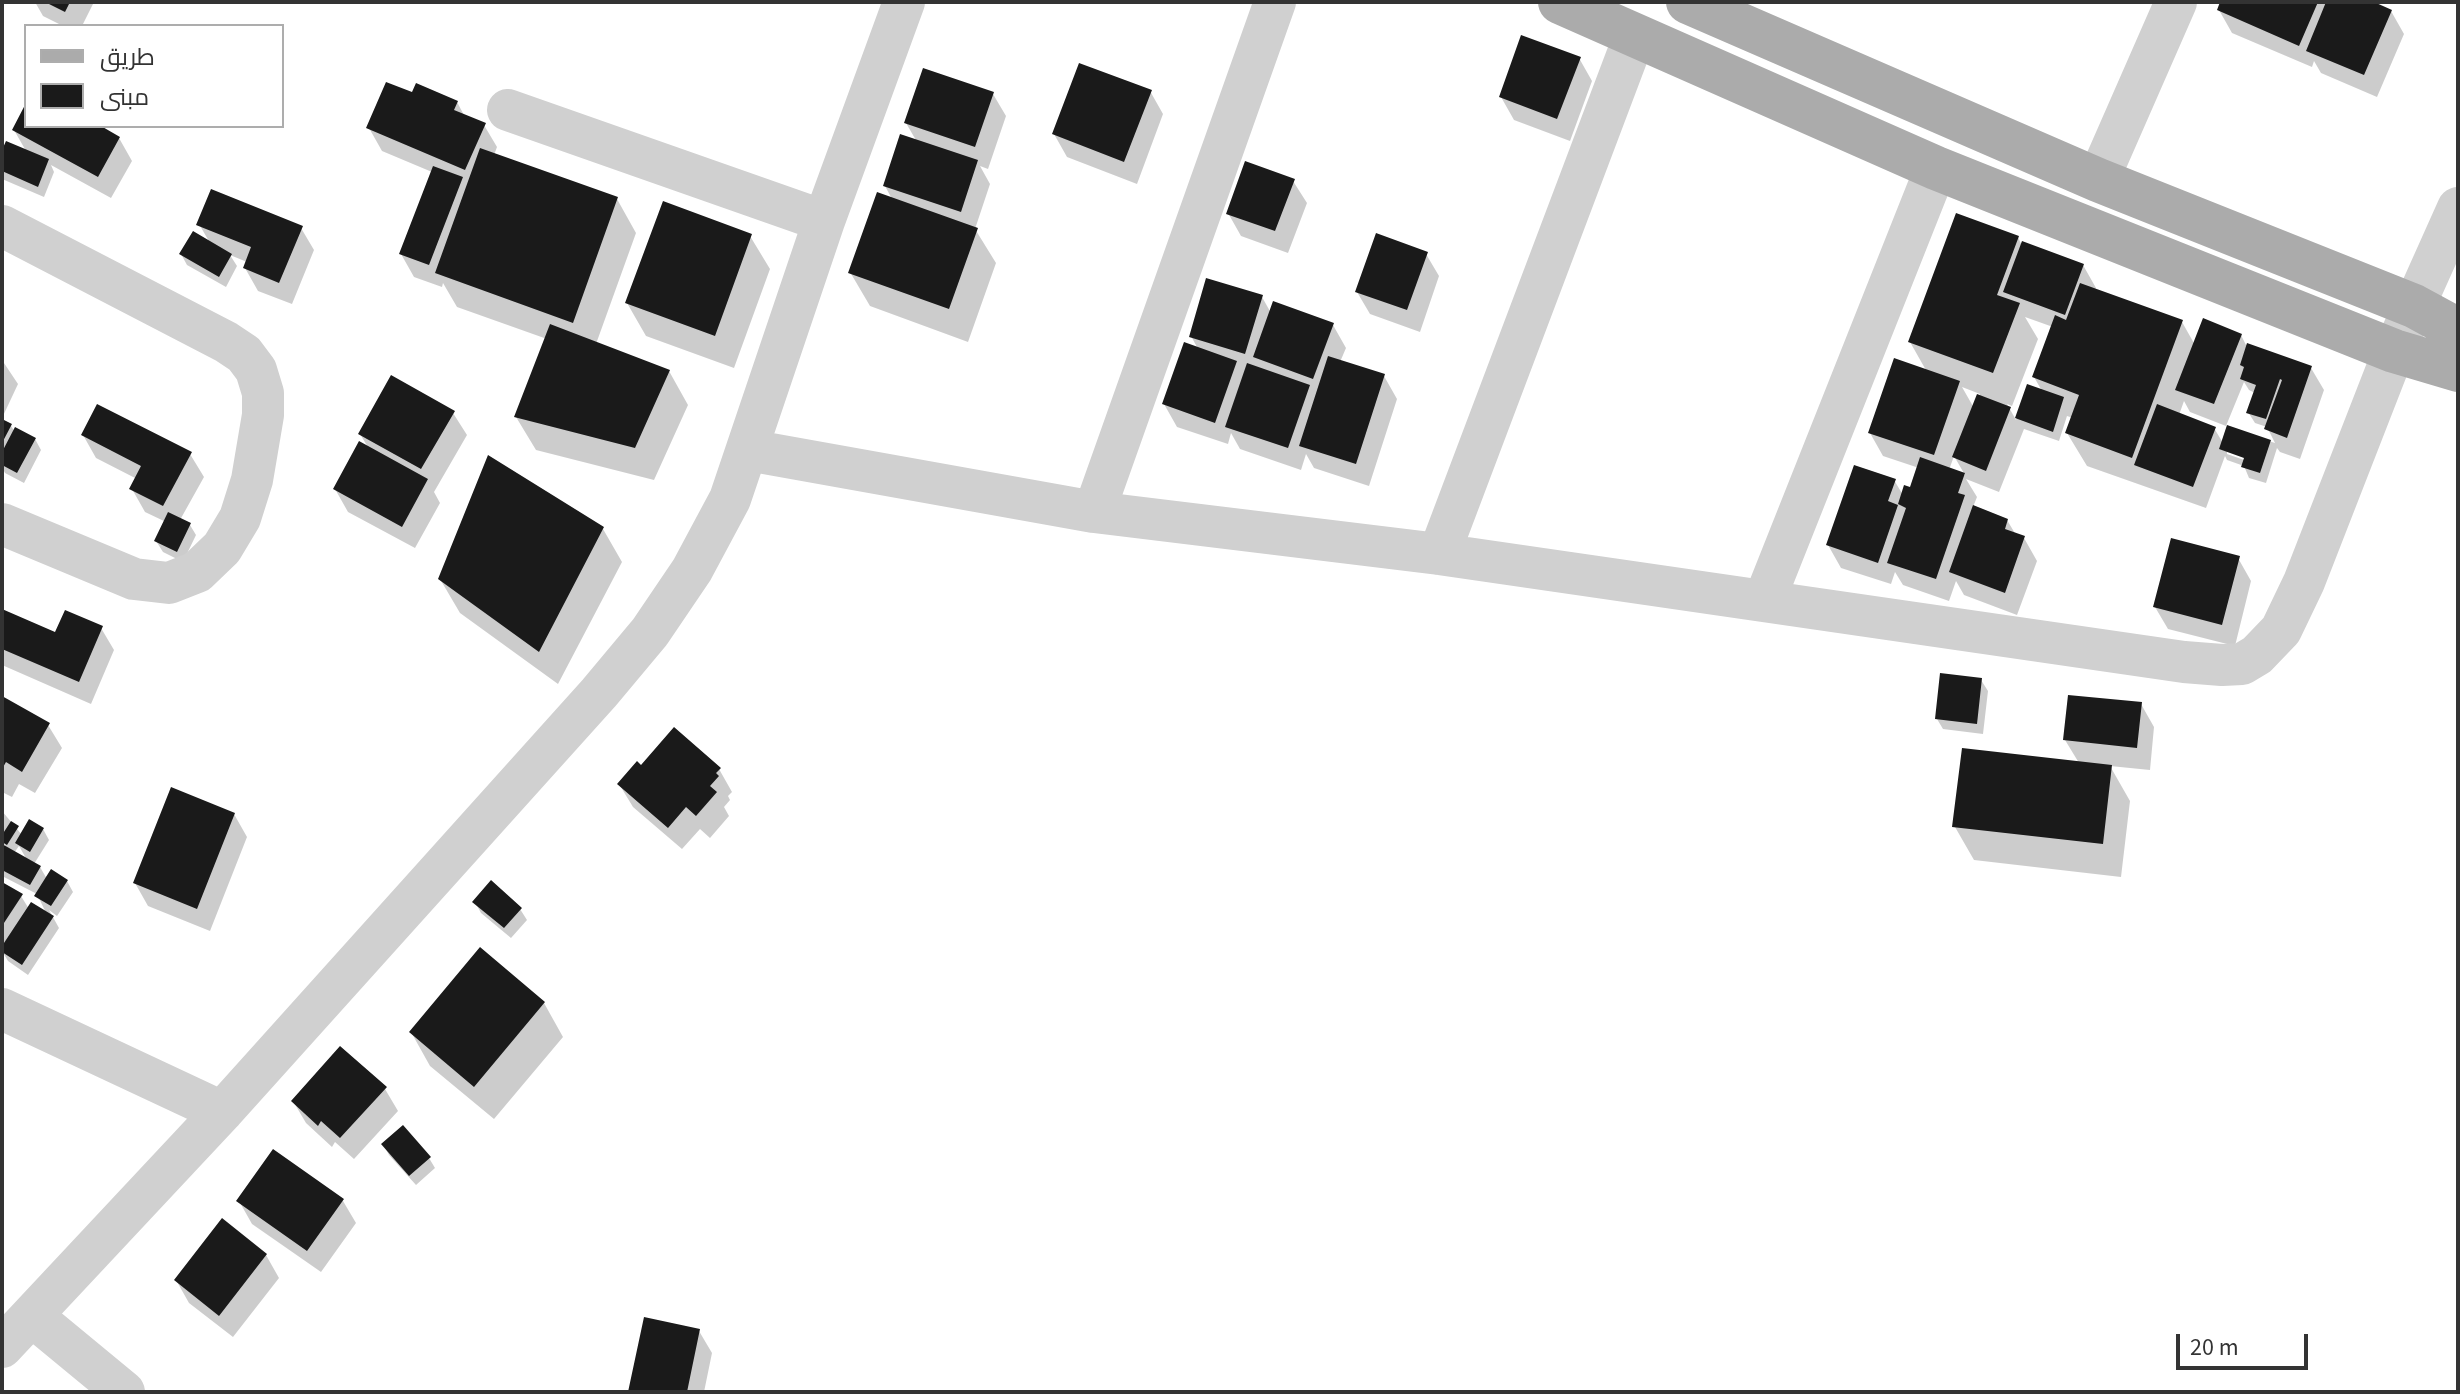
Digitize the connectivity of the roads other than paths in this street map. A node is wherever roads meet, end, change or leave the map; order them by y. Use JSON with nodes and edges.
{"nodes":[{"id":1,"x":904,"y":2,"type":"edge"},
{"id":2,"x":1275,"y":2,"type":"edge"},
{"id":3,"x":1560,"y":2,"type":"edge"},
{"id":4,"x":1688,"y":2,"type":"edge"},
{"id":5,"x":2176,"y":2,"type":"edge"},
{"id":6,"x":1635,"y":35,"type":"junction"},
{"id":7,"x":508,"y":110,"type":"dead end"},
{"id":8,"x":1936,"y":168,"type":"junction"},
{"id":9,"x":2098,"y":180,"type":"junction"},
{"id":10,"x":2458,"y":208,"type":"edge"},
{"id":11,"x":824,"y":221,"type":"junction"},
{"id":12,"x":2,"y":226,"type":"edge"},
{"id":13,"x":2414,"y":306,"type":"junction"},
{"id":14,"x":2458,"y":330,"type":"edge"},
{"id":15,"x":2394,"y":351,"type":"junction"},
{"id":16,"x":2458,"y":370,"type":"edge"},
{"id":17,"x":748,"y":450,"type":"junction"},
{"id":18,"x":1094,"y":512,"type":"junction"},
{"id":19,"x":2,"y":524,"type":"edge"},
{"id":20,"x":1439,"y":554,"type":"junction"},
{"id":21,"x":1764,"y":601,"type":"junction"},
{"id":22,"x":2,"y":1009,"type":"edge"},
{"id":23,"x":222,"y":1112,"type":"junction"},
{"id":24,"x":32,"y":1316,"type":"junction"},
{"id":25,"x":2,"y":1347,"type":"edge"},
{"id":26,"x":124,"y":1392,"type":"edge"}],
"edges":[{"from":1,"to":11,"type":"street"},
{"from":2,"to":18,"type":"street"},
{"from":3,"to":6,"type":"main road"},
{"from":4,"to":9,"type":"main road"},
{"from":5,"to":9,"type":"street"},
{"from":6,"to":8,"type":"main road"},
{"from":6,"to":20,"type":"street"},
{"from":7,"to":11,"type":"street"},
{"from":8,"to":15,"type":"main road"},
{"from":8,"to":21,"type":"street"},
{"from":9,"to":13,"type":"main road"},
{"from":10,"to":13,"type":"street"},
{"from":11,"to":17,"type":"street"},
{"from":12,"to":19,"type":"street"},
{"from":13,"to":14,"type":"main road"},
{"from":13,"to":15,"type":"street"},
{"from":15,"to":16,"type":"main road"},
{"from":15,"to":21,"type":"street"},
{"from":17,"to":18,"type":"street"},
{"from":17,"to":23,"type":"street"},
{"from":18,"to":20,"type":"street"},
{"from":20,"to":21,"type":"street"},
{"from":22,"to":23,"type":"street"},
{"from":23,"to":24,"type":"street"},
{"from":24,"to":25,"type":"street"},
{"from":24,"to":26,"type":"street"}]}
